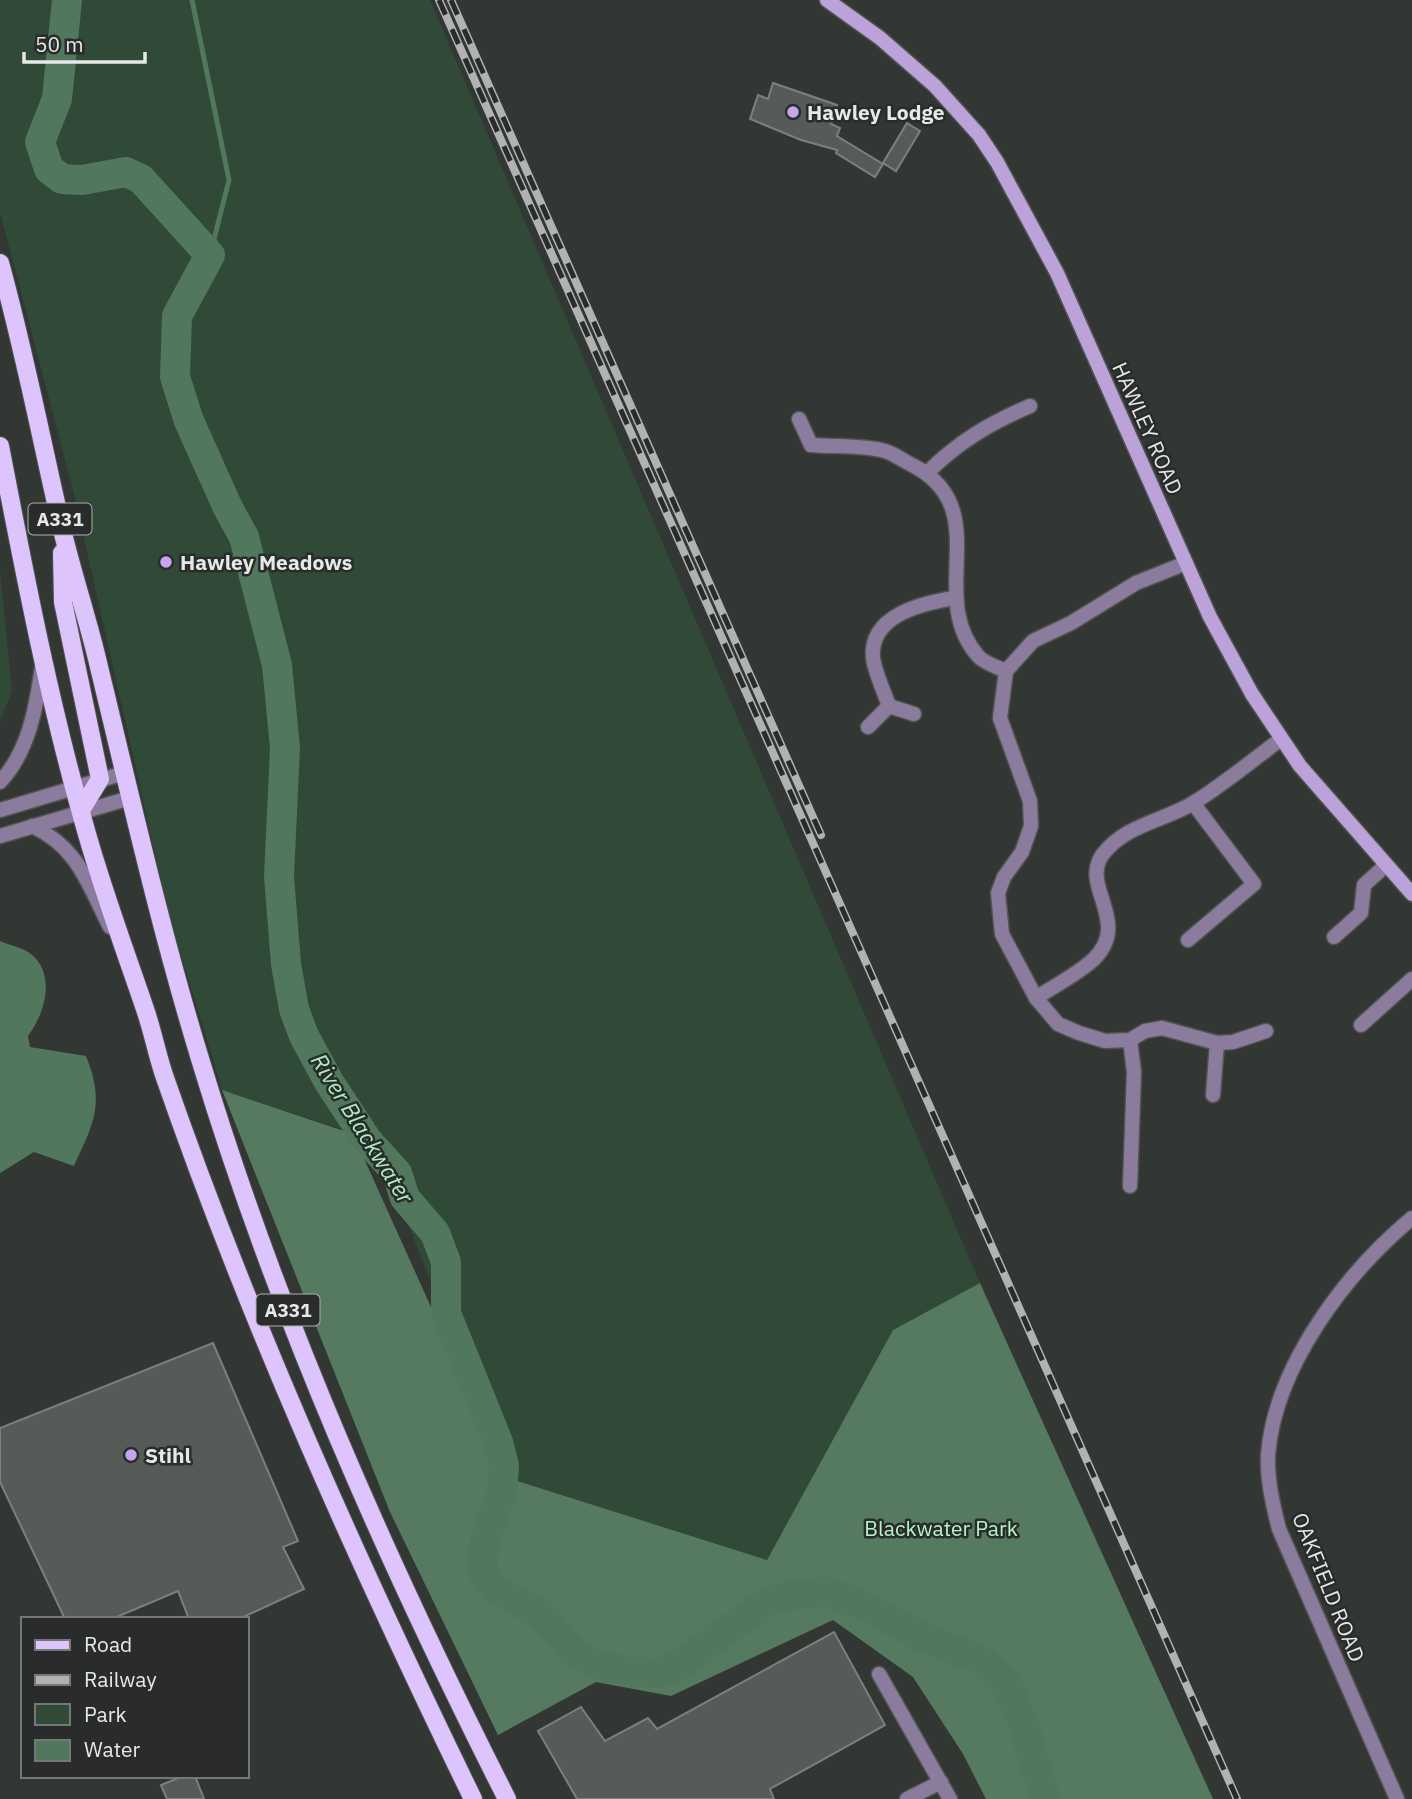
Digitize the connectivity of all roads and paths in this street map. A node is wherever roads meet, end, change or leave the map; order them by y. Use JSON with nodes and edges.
{"nodes":[{"id":1,"x":827,"y":0,"type":"edge"},
{"id":2,"x":0,"y":263,"type":"edge"},
{"id":3,"x":1030,"y":406,"type":"dead end"},
{"id":4,"x":799,"y":419,"type":"dead end"},
{"id":5,"x":0,"y":446,"type":"edge"},
{"id":6,"x":927,"y":473,"type":"junction"},
{"id":7,"x":61,"y":526,"type":"junction"},
{"id":8,"x":1185,"y":562,"type":"junction"},
{"id":9,"x":954,"y":598,"type":"junction"},
{"id":10,"x":43,"y":663,"type":"junction"},
{"id":11,"x":1006,"y":671,"type":"junction"},
{"id":12,"x":889,"y":706,"type":"junction"},
{"id":13,"x":914,"y":714,"type":"dead end"},
{"id":14,"x":868,"y":727,"type":"dead end"},
{"id":15,"x":1281,"y":739,"type":"junction"},
{"id":16,"x":124,"y":773,"type":"junction"},
{"id":17,"x":100,"y":779,"type":"junction"},
{"id":18,"x":0,"y":782,"type":"edge"},
{"id":19,"x":75,"y":786,"type":"junction"},
{"id":20,"x":130,"y":798,"type":"junction"},
{"id":21,"x":1193,"y":803,"type":"junction"},
{"id":22,"x":0,"y":810,"type":"edge"},
{"id":23,"x":80,"y":810,"type":"junction"},
{"id":24,"x":32,"y":826,"type":"junction"},
{"id":25,"x":0,"y":836,"type":"edge"},
{"id":26,"x":1386,"y":865,"type":"junction"},
{"id":27,"x":1412,"y":894,"type":"edge"},
{"id":28,"x":1334,"y":937,"type":"dead end"},
{"id":29,"x":1188,"y":940,"type":"dead end"},
{"id":30,"x":124,"y":957,"type":"junction"},
{"id":31,"x":1412,"y":979,"type":"edge"},
{"id":32,"x":1036,"y":998,"type":"junction"},
{"id":33,"x":1360,"y":1025,"type":"dead end"},
{"id":34,"x":1266,"y":1031,"type":"dead end"},
{"id":35,"x":1130,"y":1040,"type":"junction"},
{"id":36,"x":1217,"y":1043,"type":"junction"},
{"id":37,"x":1213,"y":1095,"type":"dead end"},
{"id":38,"x":1130,"y":1186,"type":"dead end"},
{"id":39,"x":1412,"y":1217,"type":"edge"},
{"id":40,"x":879,"y":1674,"type":"dead end"},
{"id":41,"x":941,"y":1782,"type":"junction"},
{"id":42,"x":473,"y":1799,"type":"edge"},
{"id":43,"x":507,"y":1799,"type":"edge"},
{"id":44,"x":907,"y":1799,"type":"edge"},
{"id":45,"x":950,"y":1799,"type":"edge"},
{"id":46,"x":1397,"y":1799,"type":"edge"}],
"edges":[{"from":1,"to":8,"type":"main road","name":"HAWLEY ROAD"},
{"from":2,"to":7,"type":"main road","number":"A331"},
{"from":3,"to":6,"type":"street"},
{"from":4,"to":6,"type":"street"},
{"from":5,"to":10,"type":"main road","number":"A331"},
{"from":6,"to":9,"type":"street"},
{"from":7,"to":16,"type":"main road","number":"A331"},
{"from":7,"to":17,"type":"main road","number":"A331"},
{"from":8,"to":11,"type":"street"},
{"from":8,"to":15,"type":"main road","name":"HAWLEY ROAD"},
{"from":9,"to":11,"type":"street"},
{"from":9,"to":12,"type":"street"},
{"from":10,"to":18,"type":"street"},
{"from":10,"to":19,"type":"main road","number":"A331"},
{"from":11,"to":32,"type":"street"},
{"from":12,"to":13,"type":"street"},
{"from":12,"to":14,"type":"street"},
{"from":15,"to":21,"type":"street"},
{"from":15,"to":26,"type":"main road","name":"HAWLEY ROAD"},
{"from":16,"to":17,"type":"street"},
{"from":16,"to":20,"type":"main road","number":"A331"},
{"from":17,"to":19,"type":"street"},
{"from":17,"to":23,"type":"main road"},
{"from":19,"to":22,"type":"street"},
{"from":19,"to":23,"type":"main road","number":"A331"},
{"from":20,"to":23,"type":"street"},
{"from":20,"to":43,"type":"main road","number":"A331"},
{"from":21,"to":29,"type":"street"},
{"from":21,"to":32,"type":"street"},
{"from":23,"to":24,"type":"street"},
{"from":23,"to":30,"type":"main road","number":"A331"},
{"from":24,"to":25,"type":"street"},
{"from":24,"to":30,"type":"street"},
{"from":26,"to":27,"type":"main road","name":"HAWLEY ROAD"},
{"from":26,"to":28,"type":"street"},
{"from":30,"to":42,"type":"main road","number":"A331"},
{"from":31,"to":33,"type":"street"},
{"from":32,"to":35,"type":"street"},
{"from":34,"to":36,"type":"street"},
{"from":35,"to":36,"type":"street"},
{"from":35,"to":38,"type":"street"},
{"from":36,"to":37,"type":"street"},
{"from":39,"to":46,"type":"street","name":"OAKFIELD ROAD"},
{"from":40,"to":41,"type":"street"},
{"from":41,"to":44,"type":"street"},
{"from":41,"to":45,"type":"street"}]}
